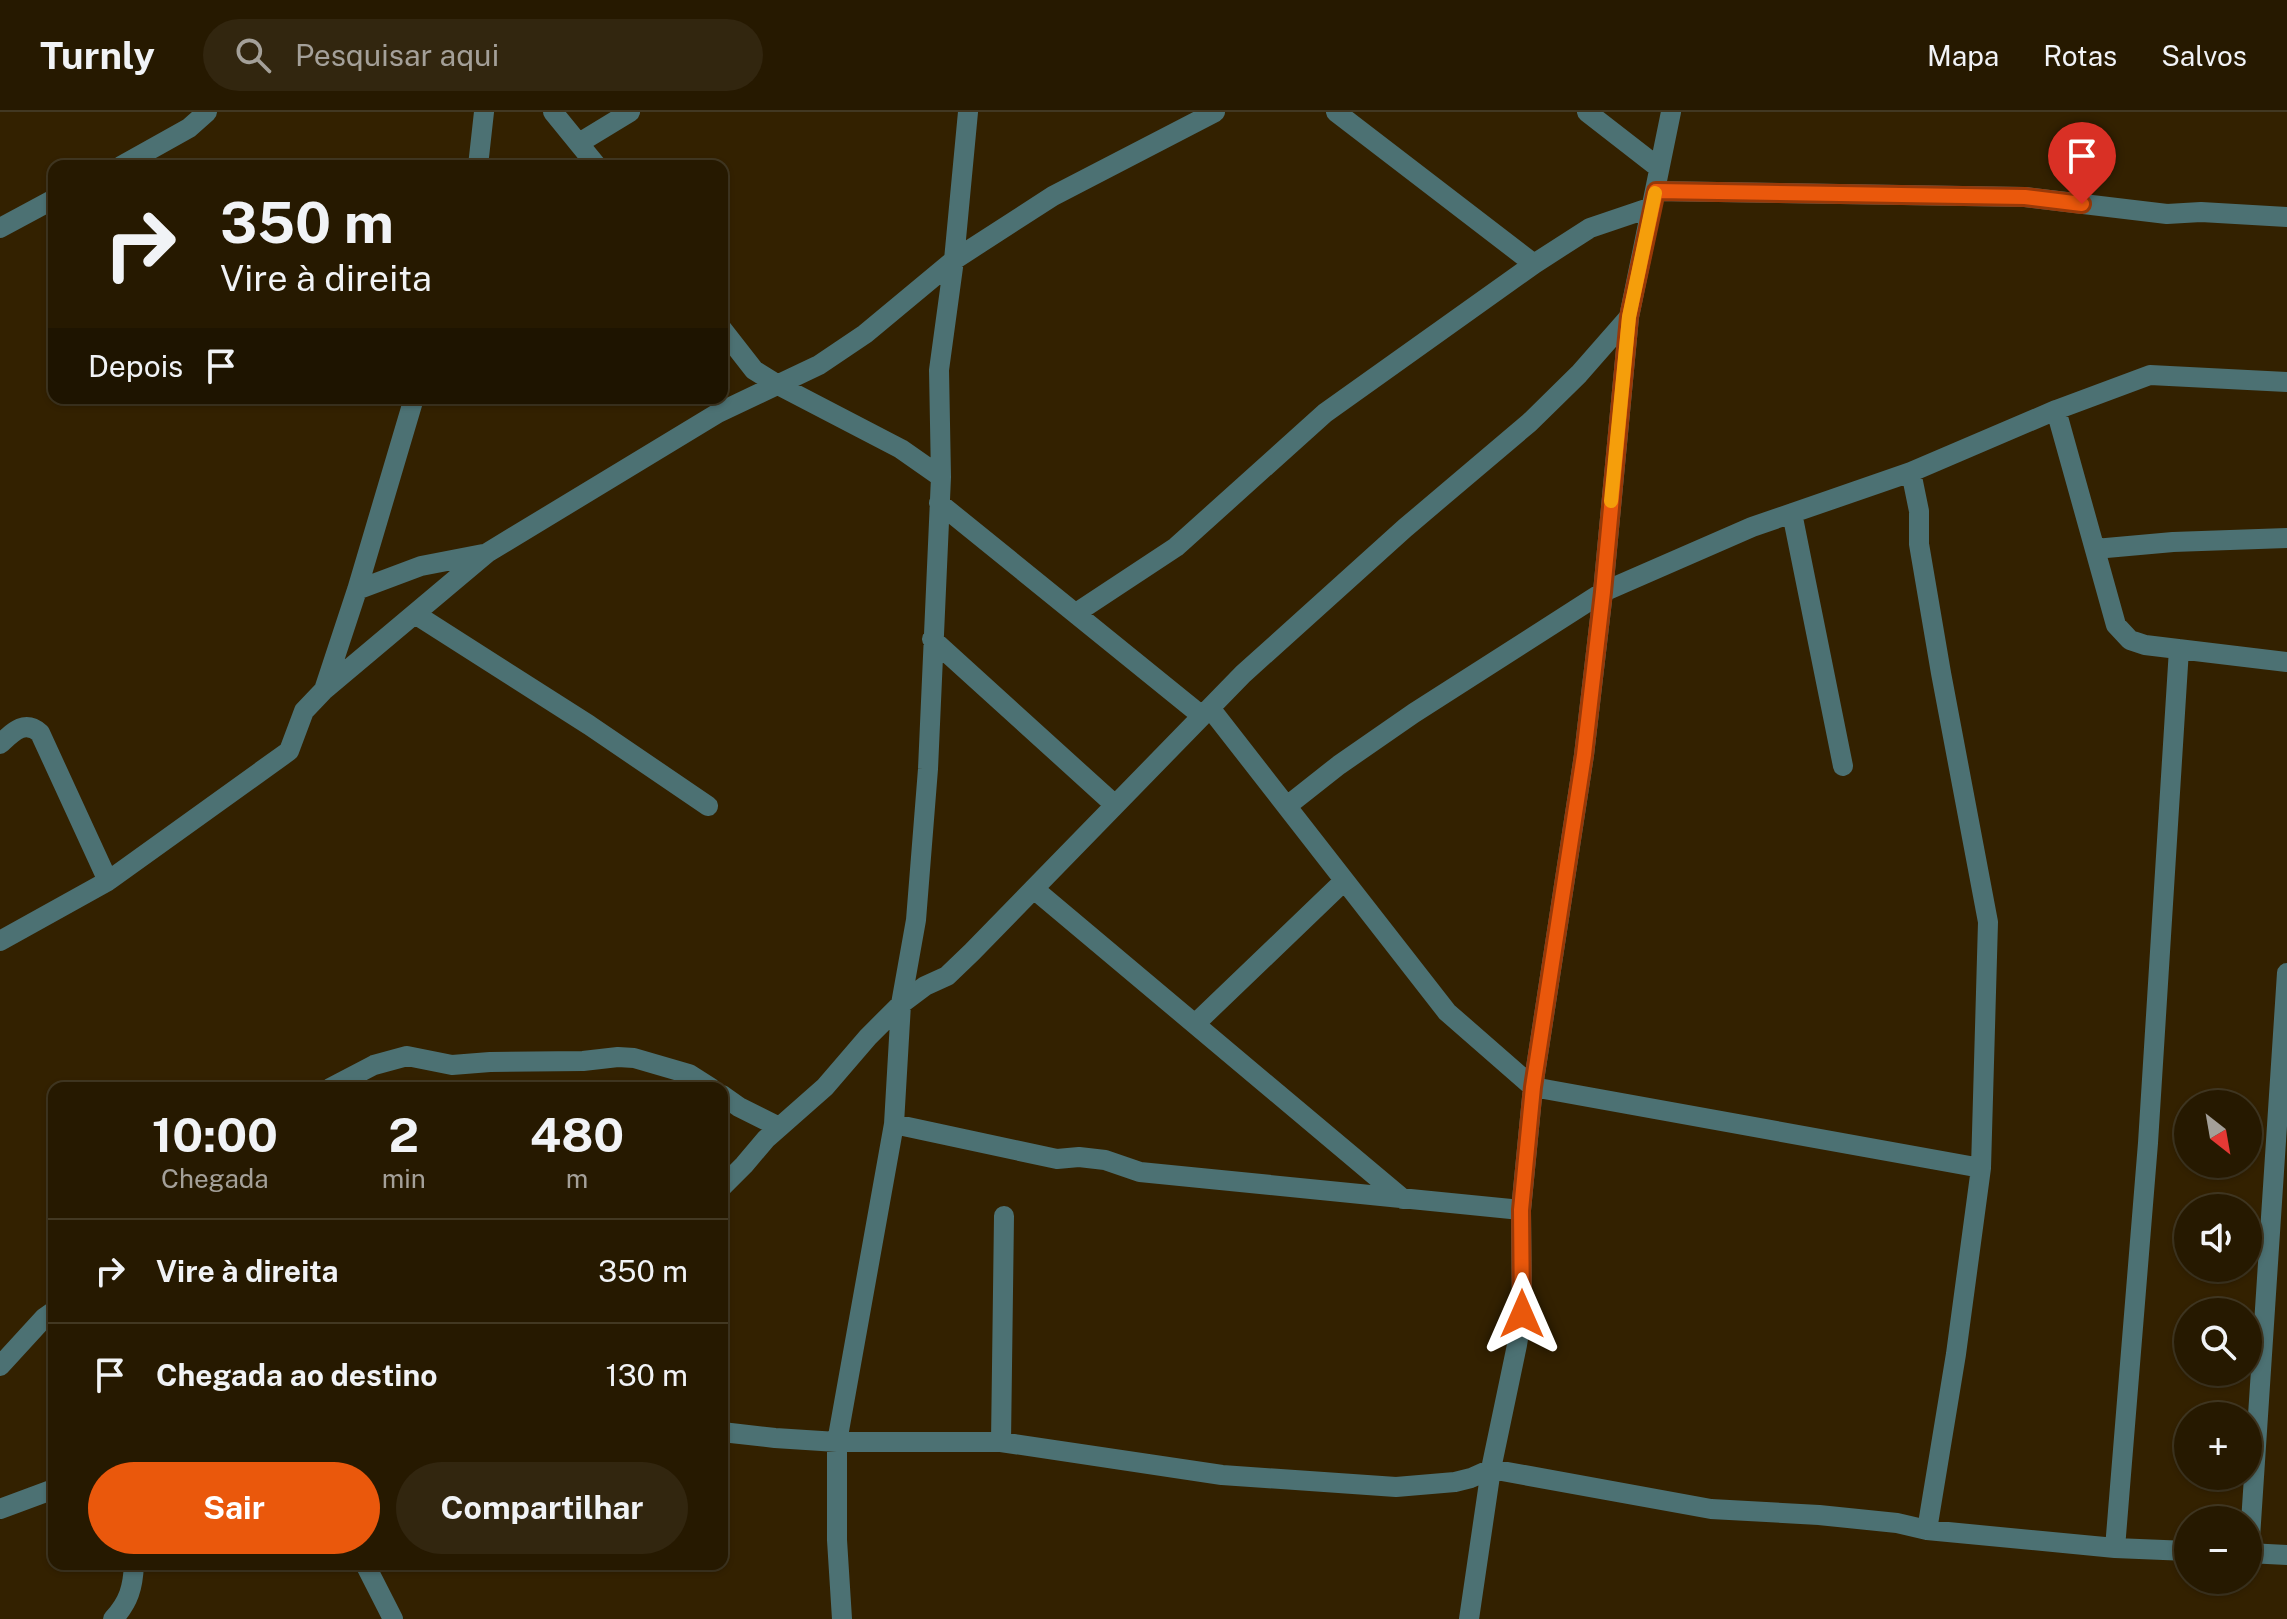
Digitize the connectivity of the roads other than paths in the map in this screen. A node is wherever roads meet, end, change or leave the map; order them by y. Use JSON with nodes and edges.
{"nodes":[{"id":1,"x":207,"y":112,"type":"edge"},
{"id":2,"x":484,"y":112,"type":"edge"},
{"id":3,"x":553,"y":112,"type":"edge"},
{"id":4,"x":630,"y":112,"type":"edge"},
{"id":5,"x":968,"y":112,"type":"edge"},
{"id":6,"x":1336,"y":112,"type":"edge"},
{"id":7,"x":1587,"y":112,"type":"edge"},
{"id":8,"x":1671,"y":112,"type":"edge"},
{"id":9,"x":1212,"y":113,"type":"edge"},
{"id":10,"x":579,"y":143,"type":"junction"},
{"id":11,"x":132,"y":160,"type":"edge"},
{"id":12,"x":479,"y":160,"type":"edge"},
{"id":13,"x":592,"y":160,"type":"edge"},
{"id":14,"x":1659,"y":168,"type":"junction"},
{"id":15,"x":1654,"y":199,"type":"junction"},
{"id":16,"x":48,"y":202,"type":"edge"},
{"id":17,"x":2287,"y":217,"type":"edge"},
{"id":18,"x":0,"y":228,"type":"edge"},
{"id":19,"x":954,"y":260,"type":"junction"},
{"id":20,"x":1534,"y":264,"type":"junction"},
{"id":21,"x":1629,"y":317,"type":"junction"},
{"id":22,"x":728,"y":337,"type":"edge"},
{"id":23,"x":2287,"y":382,"type":"edge"},
{"id":24,"x":778,"y":385,"type":"junction"},
{"id":25,"x":412,"y":404,"type":"edge"},
{"id":26,"x":2056,"y":410,"type":"junction"},
{"id":27,"x":1911,"y":472,"type":"junction"},
{"id":28,"x":941,"y":477,"type":"junction"},
{"id":29,"x":939,"y":503,"type":"junction"},
{"id":30,"x":1792,"y":513,"type":"junction"},
{"id":31,"x":2287,"y":538,"type":"edge"},
{"id":32,"x":2095,"y":549,"type":"junction"},
{"id":33,"x":487,"y":553,"type":"junction"},
{"id":34,"x":357,"y":590,"type":"junction"},
{"id":35,"x":1603,"y":592,"type":"junction"},
{"id":36,"x":1076,"y":613,"type":"junction"},
{"id":37,"x":415,"y":614,"type":"junction"},
{"id":38,"x":932,"y":639,"type":"junction"},
{"id":39,"x":2179,"y":649,"type":"junction"},
{"id":40,"x":2287,"y":662,"type":"edge"},
{"id":41,"x":324,"y":690,"type":"junction"},
{"id":42,"x":1206,"y":712,"type":"junction"},
{"id":43,"x":0,"y":744,"type":"edge"},
{"id":44,"x":1843,"y":766,"type":"dead end"},
{"id":45,"x":1115,"y":805,"type":"junction"},
{"id":46,"x":708,"y":806,"type":"dead end"},
{"id":47,"x":1287,"y":806,"type":"junction"},
{"id":48,"x":108,"y":881,"type":"junction"},
{"id":49,"x":1344,"y":881,"type":"junction"},
{"id":50,"x":1034,"y":889,"type":"junction"},
{"id":51,"x":0,"y":941,"type":"edge"},
{"id":52,"x":2287,"y":973,"type":"edge"},
{"id":53,"x":901,"y":1004,"type":"junction"},
{"id":54,"x":1195,"y":1024,"type":"junction"},
{"id":55,"x":341,"y":1082,"type":"edge"},
{"id":56,"x":702,"y":1082,"type":"edge"},
{"id":57,"x":1533,"y":1087,"type":"junction"},
{"id":58,"x":728,"y":1099,"type":"edge"},
{"id":59,"x":894,"y":1124,"type":"junction"},
{"id":60,"x":779,"y":1127,"type":"junction"},
{"id":61,"x":1981,"y":1168,"type":"junction"},
{"id":62,"x":728,"y":1181,"type":"edge"},
{"id":63,"x":1403,"y":1199,"type":"junction"},
{"id":64,"x":1521,"y":1210,"type":"junction"},
{"id":65,"x":1004,"y":1216,"type":"dead end"},
{"id":66,"x":48,"y":1315,"type":"edge"},
{"id":67,"x":0,"y":1366,"type":"edge"},
{"id":68,"x":728,"y":1433,"type":"edge"},
{"id":69,"x":837,"y":1442,"type":"junction"},
{"id":70,"x":1001,"y":1442,"type":"junction"},
{"id":71,"x":1491,"y":1469,"type":"junction"},
{"id":72,"x":48,"y":1491,"type":"edge"},
{"id":73,"x":2251,"y":1506,"type":"edge"},
{"id":74,"x":0,"y":1509,"type":"edge"},
{"id":75,"x":1927,"y":1530,"type":"junction"},
{"id":76,"x":2115,"y":1548,"type":"junction"},
{"id":77,"x":2174,"y":1550,"type":"edge"},
{"id":78,"x":2262,"y":1554,"type":"edge"},
{"id":79,"x":2287,"y":1555,"type":"edge"},
{"id":80,"x":134,"y":1570,"type":"edge"},
{"id":81,"x":368,"y":1570,"type":"edge"},
{"id":82,"x":113,"y":1619,"type":"edge"},
{"id":83,"x":393,"y":1619,"type":"edge"},
{"id":84,"x":842,"y":1619,"type":"edge"},
{"id":85,"x":1469,"y":1619,"type":"edge"}],
"edges":[{"from":1,"to":11,"type":"street"},
{"from":2,"to":12,"type":"street"},
{"from":3,"to":10,"type":"street"},
{"from":4,"to":10,"type":"street"},
{"from":5,"to":19,"type":"street"},
{"from":6,"to":20,"type":"street"},
{"from":7,"to":14,"type":"street"},
{"from":8,"to":14,"type":"street"},
{"from":9,"to":19,"type":"street"},
{"from":10,"to":13,"type":"street"},
{"from":14,"to":15,"type":"street"},
{"from":15,"to":17,"type":"street"},
{"from":15,"to":20,"type":"street"},
{"from":15,"to":21,"type":"street"},
{"from":16,"to":18,"type":"street"},
{"from":19,"to":24,"type":"street"},
{"from":19,"to":28,"type":"street"},
{"from":20,"to":36,"type":"street"},
{"from":21,"to":35,"type":"street"},
{"from":21,"to":42,"type":"street"},
{"from":22,"to":24,"type":"street"},
{"from":23,"to":26,"type":"street"},
{"from":24,"to":28,"type":"street"},
{"from":24,"to":33,"type":"street"},
{"from":25,"to":34,"type":"street"},
{"from":26,"to":27,"type":"street"},
{"from":26,"to":32,"type":"street"},
{"from":27,"to":30,"type":"street"},
{"from":27,"to":61,"type":"street"},
{"from":28,"to":29,"type":"street"},
{"from":29,"to":36,"type":"street"},
{"from":29,"to":38,"type":"street"},
{"from":30,"to":35,"type":"street"},
{"from":30,"to":44,"type":"street"},
{"from":31,"to":32,"type":"street"},
{"from":32,"to":39,"type":"street"},
{"from":33,"to":34,"type":"street"},
{"from":33,"to":37,"type":"street"},
{"from":34,"to":41,"type":"street"},
{"from":35,"to":47,"type":"street"},
{"from":35,"to":57,"type":"street"},
{"from":36,"to":42,"type":"street"},
{"from":37,"to":41,"type":"street"},
{"from":37,"to":46,"type":"street"},
{"from":38,"to":45,"type":"street"},
{"from":38,"to":53,"type":"street"},
{"from":39,"to":40,"type":"street"},
{"from":39,"to":76,"type":"street"},
{"from":41,"to":48,"type":"street"},
{"from":42,"to":45,"type":"street"},
{"from":42,"to":47,"type":"street"},
{"from":43,"to":48,"type":"street"},
{"from":45,"to":50,"type":"street"},
{"from":47,"to":49,"type":"street"},
{"from":48,"to":51,"type":"street"},
{"from":49,"to":54,"type":"street"},
{"from":49,"to":57,"type":"street"},
{"from":50,"to":53,"type":"street"},
{"from":50,"to":54,"type":"street"},
{"from":52,"to":73,"type":"street"},
{"from":53,"to":59,"type":"street"},
{"from":53,"to":60,"type":"street"},
{"from":54,"to":63,"type":"street"},
{"from":55,"to":56,"type":"street"},
{"from":57,"to":61,"type":"street"},
{"from":57,"to":64,"type":"street"},
{"from":58,"to":60,"type":"street"},
{"from":59,"to":63,"type":"street"},
{"from":59,"to":69,"type":"street"},
{"from":60,"to":62,"type":"street"},
{"from":61,"to":75,"type":"street"},
{"from":63,"to":64,"type":"street"},
{"from":64,"to":71,"type":"street"},
{"from":65,"to":70,"type":"street"},
{"from":66,"to":67,"type":"street"},
{"from":68,"to":69,"type":"street"},
{"from":69,"to":70,"type":"street"},
{"from":69,"to":84,"type":"street"},
{"from":70,"to":71,"type":"street"},
{"from":71,"to":75,"type":"street"},
{"from":71,"to":85,"type":"street"},
{"from":72,"to":74,"type":"street"},
{"from":75,"to":76,"type":"street"},
{"from":76,"to":77,"type":"street"},
{"from":78,"to":79,"type":"street"},
{"from":80,"to":82,"type":"street"},
{"from":81,"to":83,"type":"street"}]}
